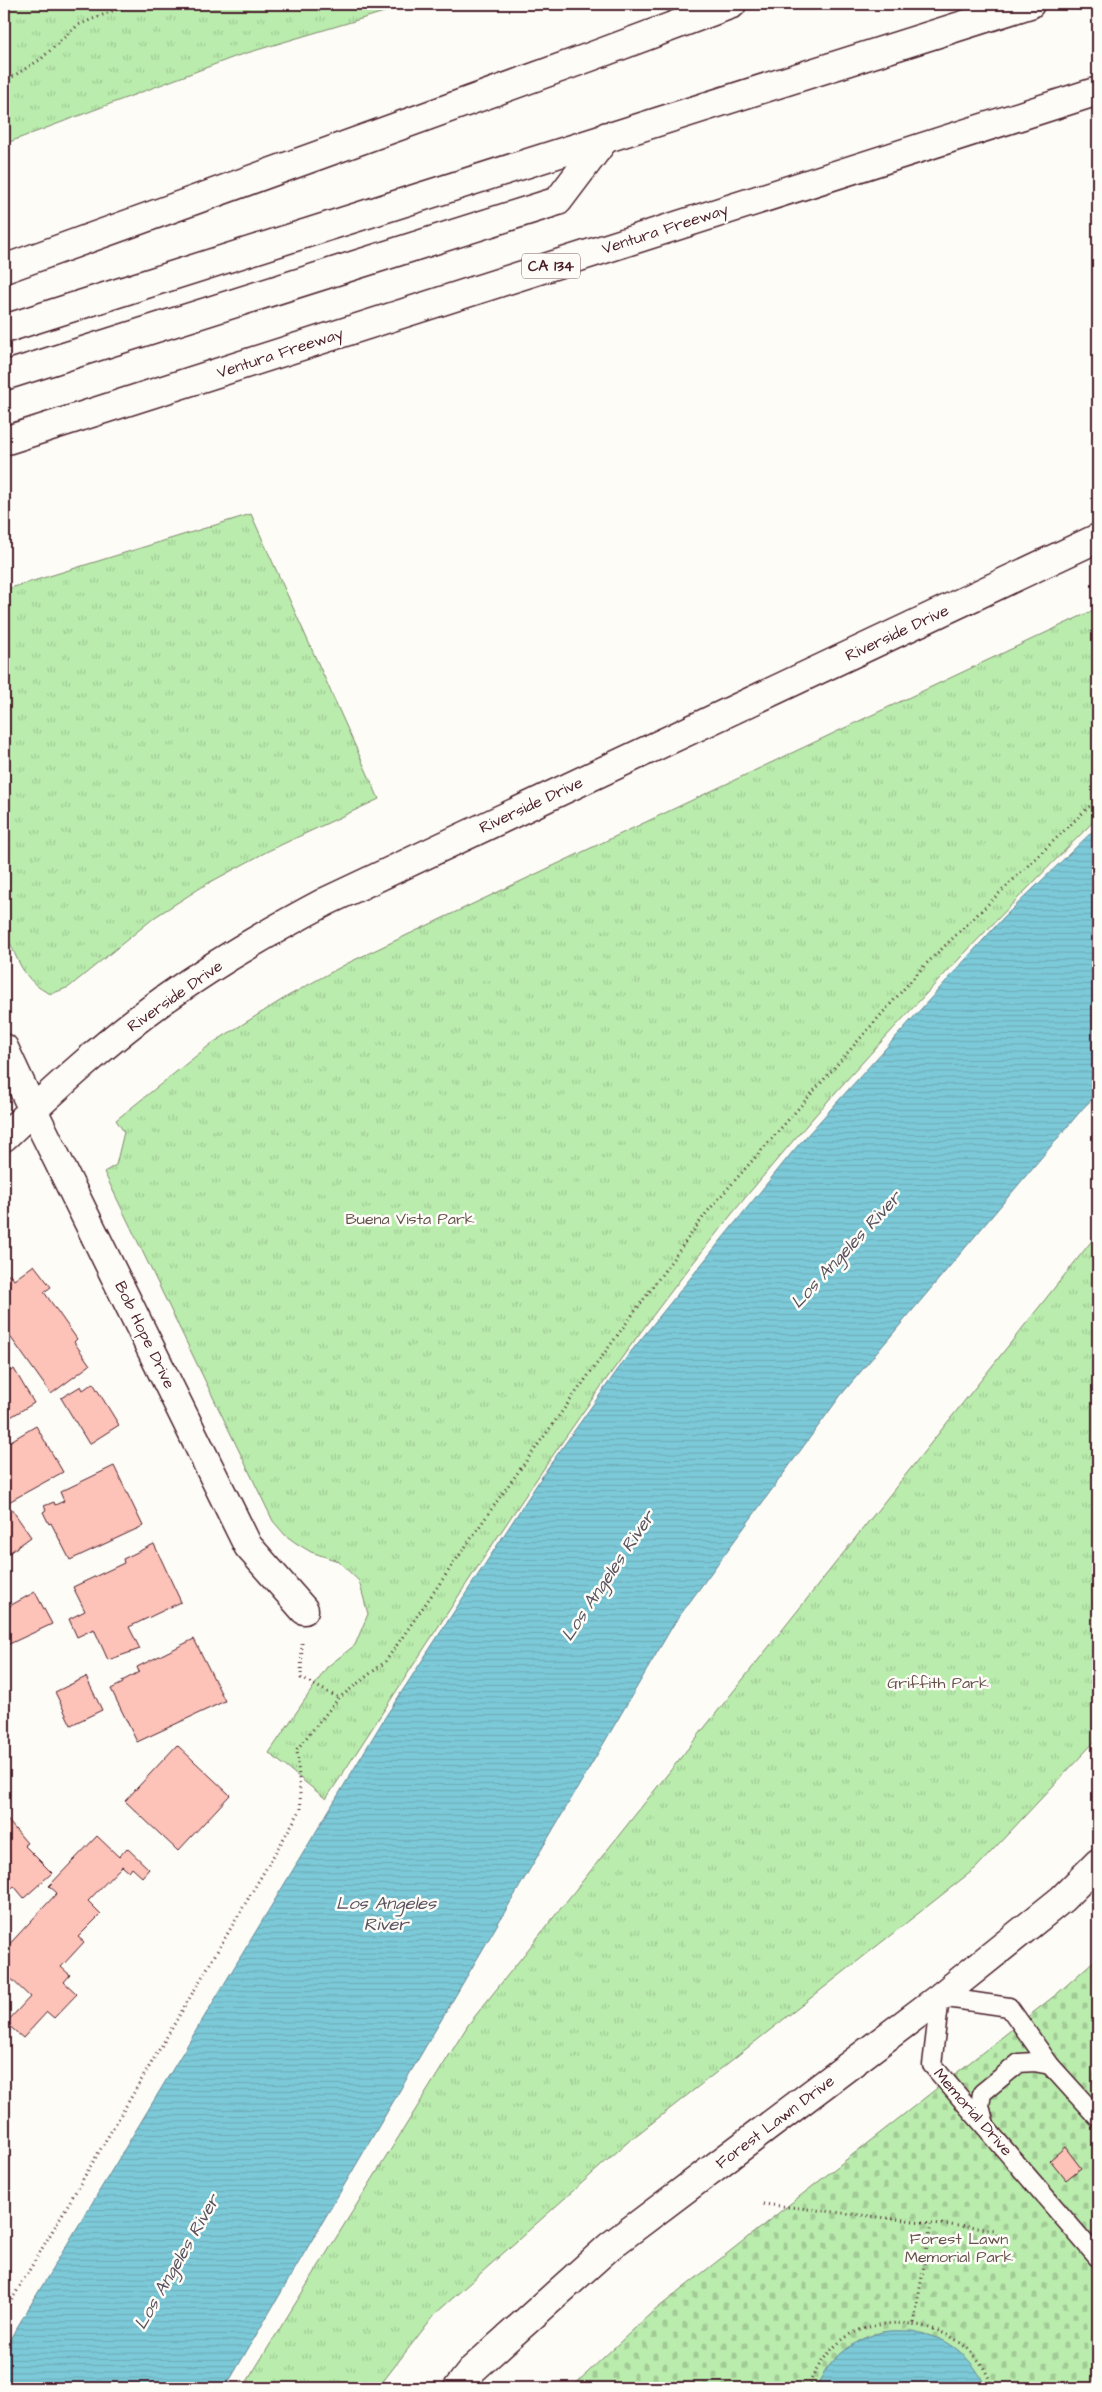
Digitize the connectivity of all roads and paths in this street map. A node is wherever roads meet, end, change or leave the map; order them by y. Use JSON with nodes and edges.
{"nodes":[{"id":1,"x":149,"y":4,"type":"edge"},
{"id":2,"x":732,"y":4,"type":"edge"},
{"id":3,"x":1030,"y":4,"type":"edge"},
{"id":4,"x":4,"y":82,"type":"edge"},
{"id":5,"x":1098,"y":91,"type":"edge"},
{"id":6,"x":607,"y":136,"type":"junction"},
{"id":7,"x":4,"y":269,"type":"edge"},
{"id":8,"x":4,"y":328,"type":"edge"},
{"id":9,"x":4,"y":376,"type":"edge"},
{"id":10,"x":4,"y":441,"type":"edge"},
{"id":11,"x":1098,"y":538,"type":"edge"},
{"id":12,"x":1098,"y":798,"type":"edge"},
{"id":13,"x":4,"y":1048,"type":"edge"},
{"id":14,"x":33,"y":1110,"type":"junction"},
{"id":15,"x":4,"y":1137,"type":"edge"},
{"id":16,"x":304,"y":1610,"type":"joint"},
{"id":17,"x":339,"y":1698,"type":"junction"},
{"id":18,"x":1098,"y":1863,"type":"edge"},
{"id":19,"x":940,"y":1997,"type":"junction"},
{"id":20,"x":1050,"y":2065,"type":"junction"},
{"id":21,"x":1098,"y":2118,"type":"edge"},
{"id":22,"x":986,"y":2128,"type":"junction"},
{"id":23,"x":764,"y":2204,"type":"dead end"},
{"id":24,"x":931,"y":2224,"type":"junction"},
{"id":25,"x":994,"y":2230,"type":"dead end"},
{"id":26,"x":1098,"y":2258,"type":"edge"},
{"id":27,"x":4,"y":2313,"type":"edge"},
{"id":28,"x":914,"y":2323,"type":"junction"},
{"id":29,"x":458,"y":2388,"type":"edge"},
{"id":30,"x":807,"y":2388,"type":"edge"},
{"id":31,"x":992,"y":2388,"type":"edge"}],
"edges":[{"from":1,"to":4,"type":"path"},
{"from":2,"to":7,"type":"main road"},
{"from":3,"to":6,"type":"main road"},
{"from":5,"to":10,"type":"main road","name":"Ventura Freeway","number":"CA 134"},
{"from":6,"to":8,"type":"main road"},
{"from":6,"to":9,"type":"main road"},
{"from":11,"to":14,"type":"main road","name":"Riverside Drive"},
{"from":12,"to":17,"type":"path"},
{"from":13,"to":14,"type":"main road","name":"Bob Hope Drive"},
{"from":14,"to":15,"type":"main road","name":"Riverside Drive"},
{"from":14,"to":16,"type":"main road","name":"Bob Hope Drive"},
{"from":16,"to":17,"type":"path"},
{"from":17,"to":27,"type":"path"},
{"from":18,"to":19,"type":"main road","name":"Forest Lawn Drive"},
{"from":19,"to":20,"type":"lane"},
{"from":19,"to":22,"type":"lane","name":"Memorial Drive"},
{"from":19,"to":29,"type":"main road","name":"Forest Lawn Drive"},
{"from":20,"to":21,"type":"lane"},
{"from":20,"to":22,"type":"lane"},
{"from":22,"to":26,"type":"lane","name":"Memorial Drive"},
{"from":23,"to":24,"type":"path"},
{"from":24,"to":25,"type":"path"},
{"from":24,"to":28,"type":"path"},
{"from":28,"to":30,"type":"path"},
{"from":28,"to":31,"type":"path"}]}
